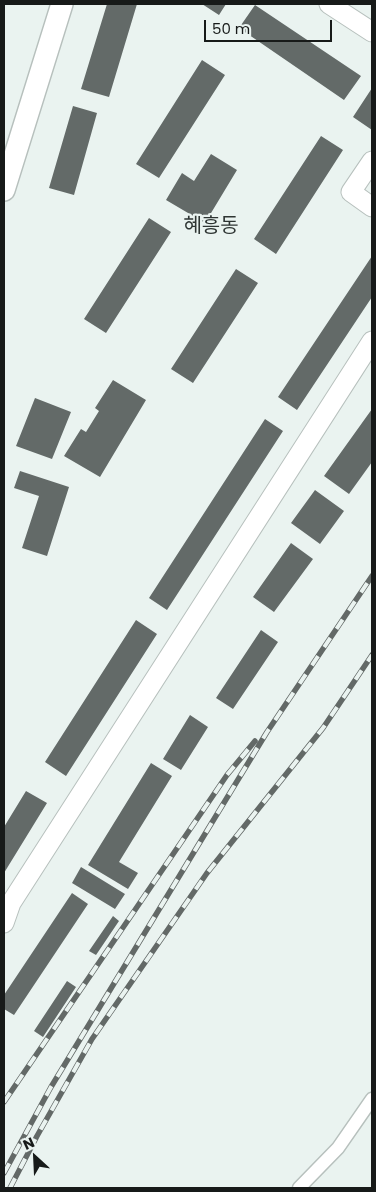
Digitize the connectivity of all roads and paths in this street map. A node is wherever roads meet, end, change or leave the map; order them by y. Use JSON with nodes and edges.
{"nodes":[{"id":1,"x":62,"y":4,"type":"edge"},
{"id":2,"x":329,"y":4,"type":"edge"},
{"id":3,"x":372,"y":32,"type":"edge"},
{"id":4,"x":372,"y":161,"type":"edge"},
{"id":5,"x":4,"y":190,"type":"edge"},
{"id":6,"x":372,"y":207,"type":"edge"},
{"id":7,"x":372,"y":341,"type":"edge"},
{"id":8,"x":4,"y":923,"type":"edge"},
{"id":9,"x":372,"y":1099,"type":"edge"},
{"id":10,"x":299,"y":1188,"type":"edge"}],
"edges":[{"from":1,"to":5,"type":"main road"},
{"from":2,"to":3,"type":"main road"},
{"from":4,"to":6,"type":"main road"},
{"from":7,"to":8,"type":"main road"},
{"from":9,"to":10,"type":"street"}]}
